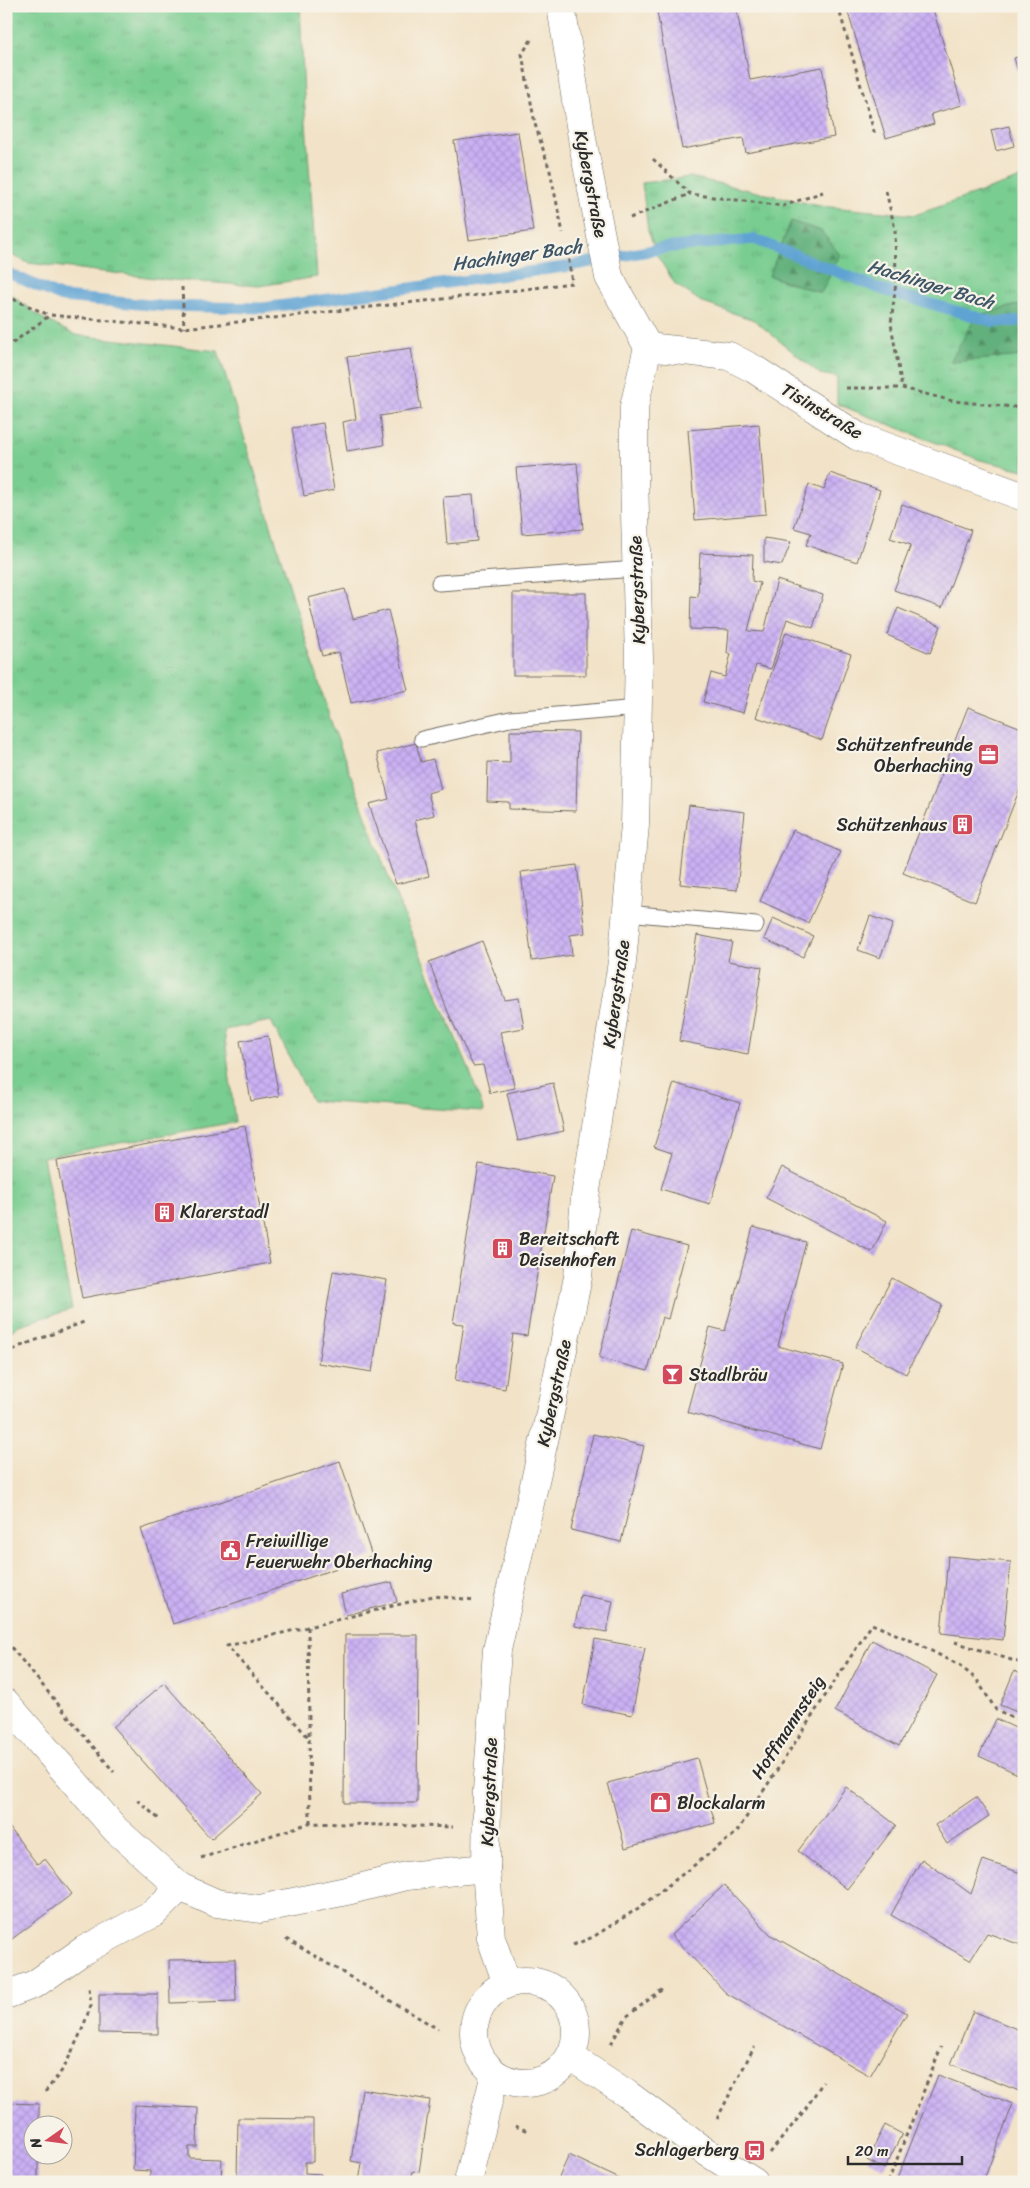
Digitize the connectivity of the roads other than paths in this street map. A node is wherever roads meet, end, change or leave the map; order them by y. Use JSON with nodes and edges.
{"nodes":[{"id":1,"x":561,"y":6,"type":"edge"},
{"id":2,"x":648,"y":347,"type":"junction"},
{"id":3,"x":1024,"y":497,"type":"edge"},
{"id":4,"x":637,"y":569,"type":"junction"},
{"id":5,"x":439,"y":583,"type":"dead end"},
{"id":6,"x":638,"y":708,"type":"junction"},
{"id":7,"x":422,"y":739,"type":"dead end"},
{"id":8,"x":627,"y":913,"type":"junction"},
{"id":9,"x":756,"y":925,"type":"dead end"},
{"id":10,"x":6,"y":1702,"type":"edge"},
{"id":11,"x":486,"y":1868,"type":"junction"},
{"id":12,"x":180,"y":1887,"type":"junction"},
{"id":13,"x":508,"y":1984,"type":"junction"},
{"id":14,"x":6,"y":1995,"type":"edge"},
{"id":15,"x":571,"y":2057,"type":"junction"},
{"id":16,"x":495,"y":2074,"type":"junction"},
{"id":17,"x":753,"y":2181,"type":"edge"},
{"id":18,"x":468,"y":2182,"type":"edge"}],
"edges":[{"from":1,"to":2,"type":"street","name":"Kybergstraße"},
{"from":2,"to":3,"type":"street","name":"Tisinstraße"},
{"from":2,"to":4,"type":"street","name":"Kybergstraße"},
{"from":4,"to":5,"type":"lane"},
{"from":4,"to":6,"type":"street","name":"Kybergstraße"},
{"from":6,"to":7,"type":"lane"},
{"from":6,"to":8,"type":"street","name":"Kybergstraße"},
{"from":8,"to":9,"type":"lane"},
{"from":8,"to":11,"type":"street","name":"Kybergstraße"},
{"from":10,"to":12,"type":"street"},
{"from":11,"to":12,"type":"street"},
{"from":11,"to":13,"type":"street","name":"Kybergstraße"},
{"from":12,"to":14,"type":"street"},
{"from":13,"to":15,"type":"street"},
{"from":13,"to":16,"type":"street"},
{"from":15,"to":16,"type":"street"},
{"from":15,"to":17,"type":"street"},
{"from":16,"to":18,"type":"street"}]}
